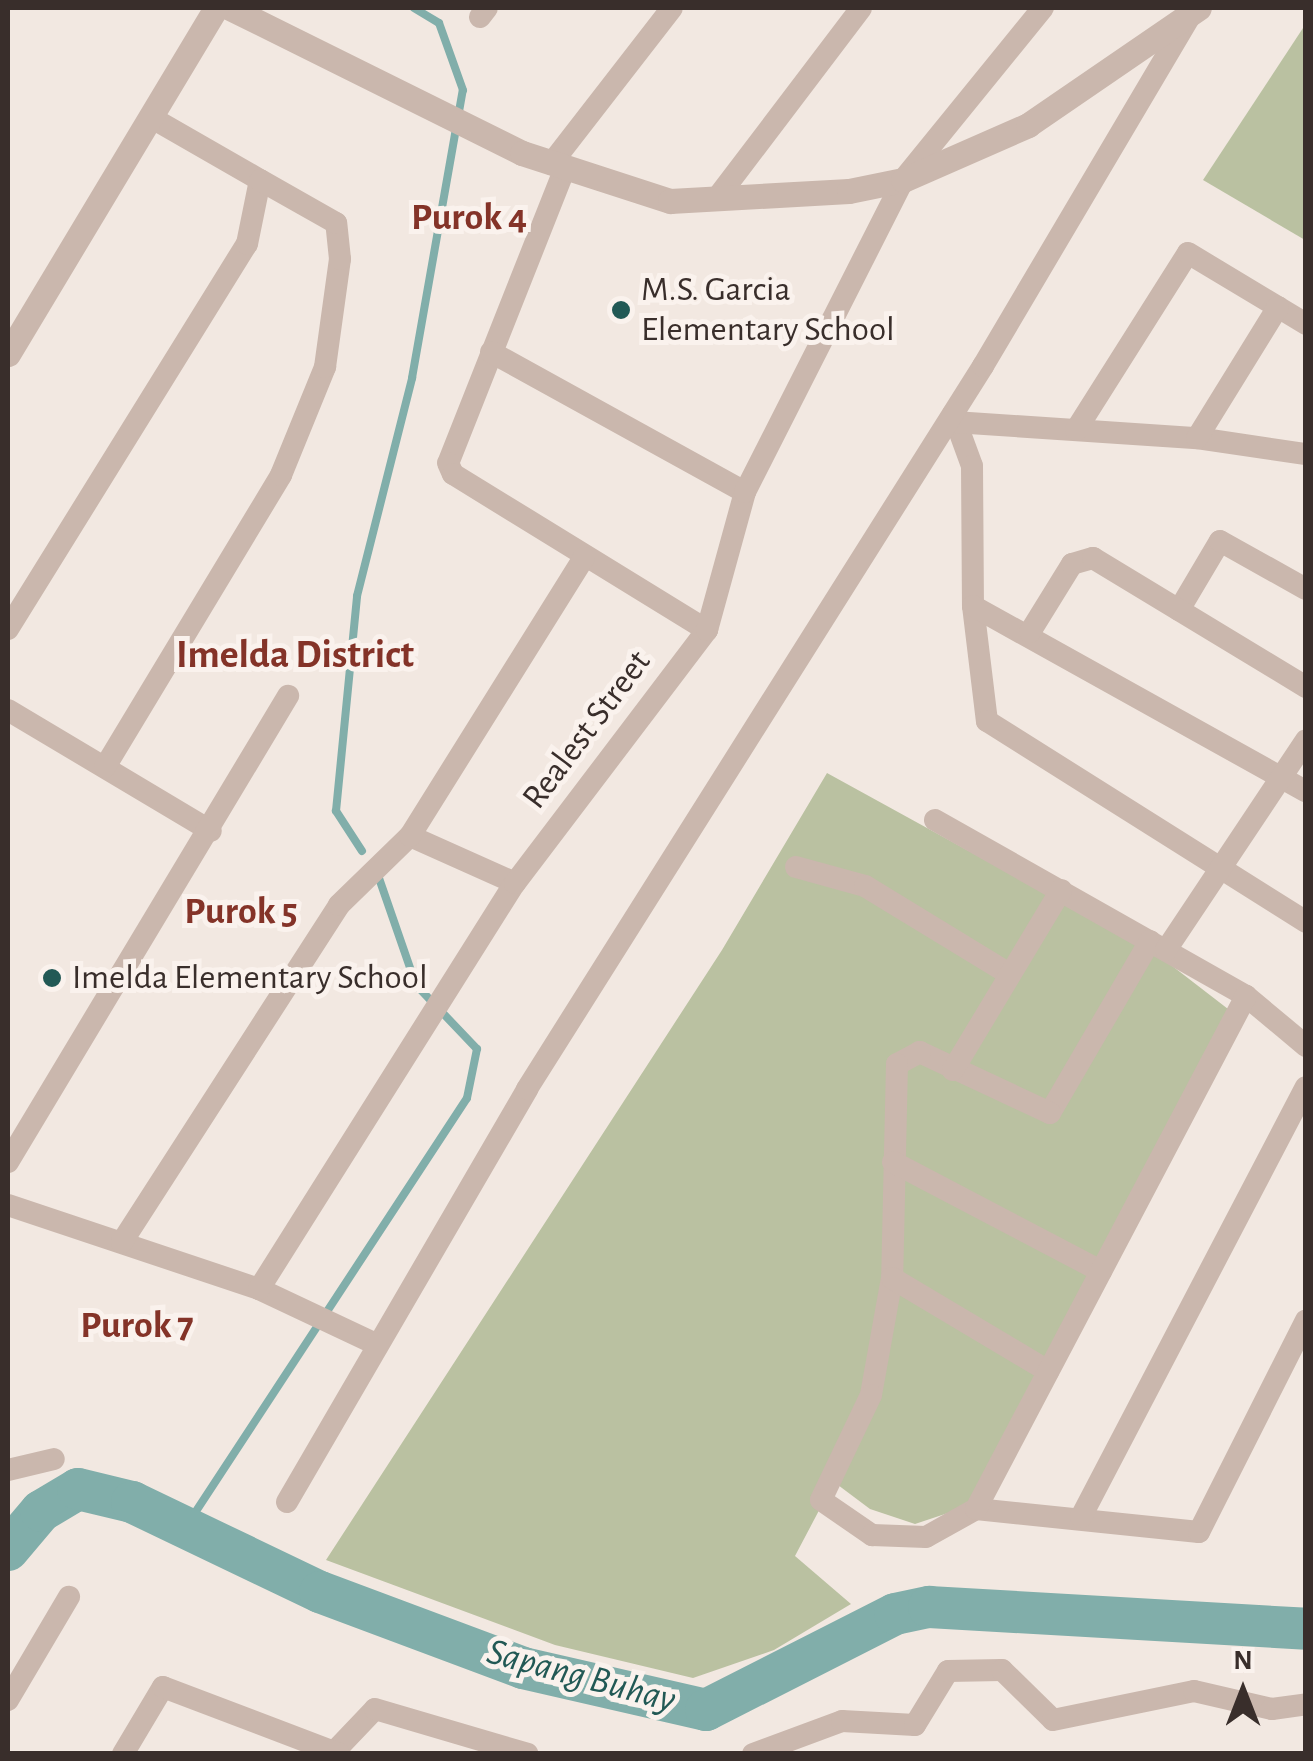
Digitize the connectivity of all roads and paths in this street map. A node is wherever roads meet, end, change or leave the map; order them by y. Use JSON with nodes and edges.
{"nodes":[{"id":1,"x":216,"y":8,"type":"edge"},
{"id":2,"x":230,"y":8,"type":"edge"},
{"id":3,"x":672,"y":8,"type":"edge"},
{"id":4,"x":861,"y":8,"type":"edge"},
{"id":5,"x":1043,"y":8,"type":"edge"},
{"id":6,"x":1196,"y":9,"type":"edge"},
{"id":7,"x":154,"y":119,"type":"junction"},
{"id":8,"x":558,"y":166,"type":"junction"},
{"id":9,"x":260,"y":180,"type":"junction"},
{"id":10,"x":903,"y":180,"type":"junction"},
{"id":11,"x":716,"y":198,"type":"junction"},
{"id":12,"x":1278,"y":307,"type":"junction"},
{"id":13,"x":1306,"y":324,"type":"edge"},
{"id":14,"x":491,"y":352,"type":"junction"},
{"id":15,"x":8,"y":354,"type":"edge"},
{"id":16,"x":953,"y":418,"type":"junction"},
{"id":17,"x":1076,"y":430,"type":"junction"},
{"id":18,"x":1197,"y":438,"type":"junction"},
{"id":19,"x":1304,"y":450,"type":"edge"},
{"id":20,"x":745,"y":492,"type":"junction"},
{"id":21,"x":584,"y":558,"type":"junction"},
{"id":22,"x":1306,"y":590,"type":"edge"},
{"id":23,"x":973,"y":606,"type":"junction"},
{"id":24,"x":1179,"y":610,"type":"junction"},
{"id":25,"x":8,"y":629,"type":"edge"},
{"id":26,"x":707,"y":630,"type":"junction"},
{"id":27,"x":1030,"y":632,"type":"junction"},
{"id":28,"x":1306,"y":687,"type":"edge"},
{"id":29,"x":288,"y":696,"type":"dead end"},
{"id":30,"x":8,"y":710,"type":"edge"},
{"id":31,"x":1306,"y":740,"type":"edge"},
{"id":32,"x":105,"y":767,"type":"junction"},
{"id":33,"x":1282,"y":774,"type":"junction"},
{"id":34,"x":1306,"y":791,"type":"edge"},
{"id":35,"x":936,"y":820,"type":"dead end"},
{"id":36,"x":211,"y":832,"type":"junction"},
{"id":37,"x":410,"y":836,"type":"junction"},
{"id":38,"x":1218,"y":865,"type":"junction"},
{"id":39,"x":796,"y":866,"type":"dead end"},
{"id":40,"x":515,"y":883,"type":"junction"},
{"id":41,"x":1060,"y":890,"type":"junction"},
{"id":42,"x":1306,"y":922,"type":"edge"},
{"id":43,"x":1158,"y":945,"type":"junction"},
{"id":44,"x":1006,"y":972,"type":"junction"},
{"id":45,"x":1246,"y":996,"type":"junction"},
{"id":46,"x":1306,"y":1046,"type":"edge"},
{"id":47,"x":953,"y":1070,"type":"junction"},
{"id":48,"x":1306,"y":1087,"type":"edge"},
{"id":49,"x":8,"y":1162,"type":"edge"},
{"id":50,"x":893,"y":1162,"type":"junction"},
{"id":51,"x":8,"y":1205,"type":"edge"},
{"id":52,"x":122,"y":1242,"type":"junction"},
{"id":53,"x":1101,"y":1271,"type":"junction"},
{"id":54,"x":892,"y":1278,"type":"junction"},
{"id":55,"x":259,"y":1290,"type":"junction"},
{"id":56,"x":1306,"y":1320,"type":"edge"},
{"id":57,"x":376,"y":1344,"type":"junction"},
{"id":58,"x":1048,"y":1371,"type":"junction"},
{"id":59,"x":54,"y":1459,"type":"dead end"},
{"id":60,"x":8,"y":1470,"type":"edge"},
{"id":61,"x":288,"y":1502,"type":"dead end"},
{"id":62,"x":976,"y":1508,"type":"junction"},
{"id":63,"x":1081,"y":1517,"type":"junction"},
{"id":64,"x":69,"y":1597,"type":"dead end"},
{"id":65,"x":8,"y":1700,"type":"edge"},
{"id":66,"x":1306,"y":1704,"type":"edge"},
{"id":67,"x":337,"y":1753,"type":"edge"},
{"id":68,"x":123,"y":1754,"type":"edge"},
{"id":69,"x":528,"y":1754,"type":"edge"},
{"id":70,"x":754,"y":1754,"type":"edge"}],
"edges":[{"from":1,"to":7,"type":"street"},
{"from":2,"to":8,"type":"street"},
{"from":3,"to":8,"type":"street"},
{"from":4,"to":11,"type":"street"},
{"from":5,"to":10,"type":"street","name":"Realest Street"},
{"from":6,"to":10,"type":"street"},
{"from":6,"to":16,"type":"street"},
{"from":7,"to":9,"type":"street"},
{"from":7,"to":15,"type":"street"},
{"from":8,"to":11,"type":"street"},
{"from":8,"to":14,"type":"street"},
{"from":9,"to":25,"type":"street"},
{"from":9,"to":32,"type":"street"},
{"from":10,"to":11,"type":"street"},
{"from":10,"to":20,"type":"street","name":"Realest Street"},
{"from":12,"to":13,"type":"street"},
{"from":12,"to":17,"type":"street"},
{"from":12,"to":18,"type":"street"},
{"from":14,"to":20,"type":"street"},
{"from":14,"to":21,"type":"street"},
{"from":16,"to":17,"type":"street"},
{"from":16,"to":23,"type":"street"},
{"from":16,"to":57,"type":"street"},
{"from":17,"to":18,"type":"street"},
{"from":18,"to":19,"type":"street"},
{"from":20,"to":26,"type":"street","name":"Realest Street"},
{"from":21,"to":26,"type":"street"},
{"from":21,"to":37,"type":"street"},
{"from":22,"to":24,"type":"street"},
{"from":23,"to":27,"type":"street"},
{"from":23,"to":38,"type":"street"},
{"from":24,"to":27,"type":"street"},
{"from":24,"to":28,"type":"street"},
{"from":26,"to":40,"type":"street","name":"Realest Street"},
{"from":27,"to":33,"type":"street"},
{"from":29,"to":36,"type":"street"},
{"from":30,"to":32,"type":"street"},
{"from":31,"to":33,"type":"street"},
{"from":32,"to":36,"type":"street"},
{"from":33,"to":34,"type":"street"},
{"from":33,"to":38,"type":"street"},
{"from":35,"to":41,"type":"street"},
{"from":36,"to":49,"type":"street"},
{"from":37,"to":40,"type":"street"},
{"from":37,"to":52,"type":"street"},
{"from":38,"to":42,"type":"street"},
{"from":38,"to":43,"type":"street"},
{"from":39,"to":44,"type":"street"},
{"from":40,"to":55,"type":"street","name":"Realest Street"},
{"from":41,"to":43,"type":"street"},
{"from":41,"to":44,"type":"street"},
{"from":43,"to":45,"type":"street"},
{"from":43,"to":47,"type":"street"},
{"from":44,"to":47,"type":"street"},
{"from":45,"to":46,"type":"street"},
{"from":45,"to":53,"type":"street"},
{"from":47,"to":50,"type":"street"},
{"from":48,"to":63,"type":"street"},
{"from":50,"to":53,"type":"street"},
{"from":50,"to":54,"type":"street"},
{"from":51,"to":52,"type":"street"},
{"from":52,"to":55,"type":"street"},
{"from":53,"to":58,"type":"street"},
{"from":54,"to":58,"type":"street"},
{"from":54,"to":62,"type":"street"},
{"from":55,"to":57,"type":"street"},
{"from":56,"to":63,"type":"street"},
{"from":57,"to":61,"type":"street"},
{"from":58,"to":62,"type":"street"},
{"from":59,"to":60,"type":"street"},
{"from":62,"to":63,"type":"street"},
{"from":64,"to":65,"type":"street"},
{"from":66,"to":70,"type":"street"},
{"from":67,"to":68,"type":"street"},
{"from":67,"to":69,"type":"street"}]}
